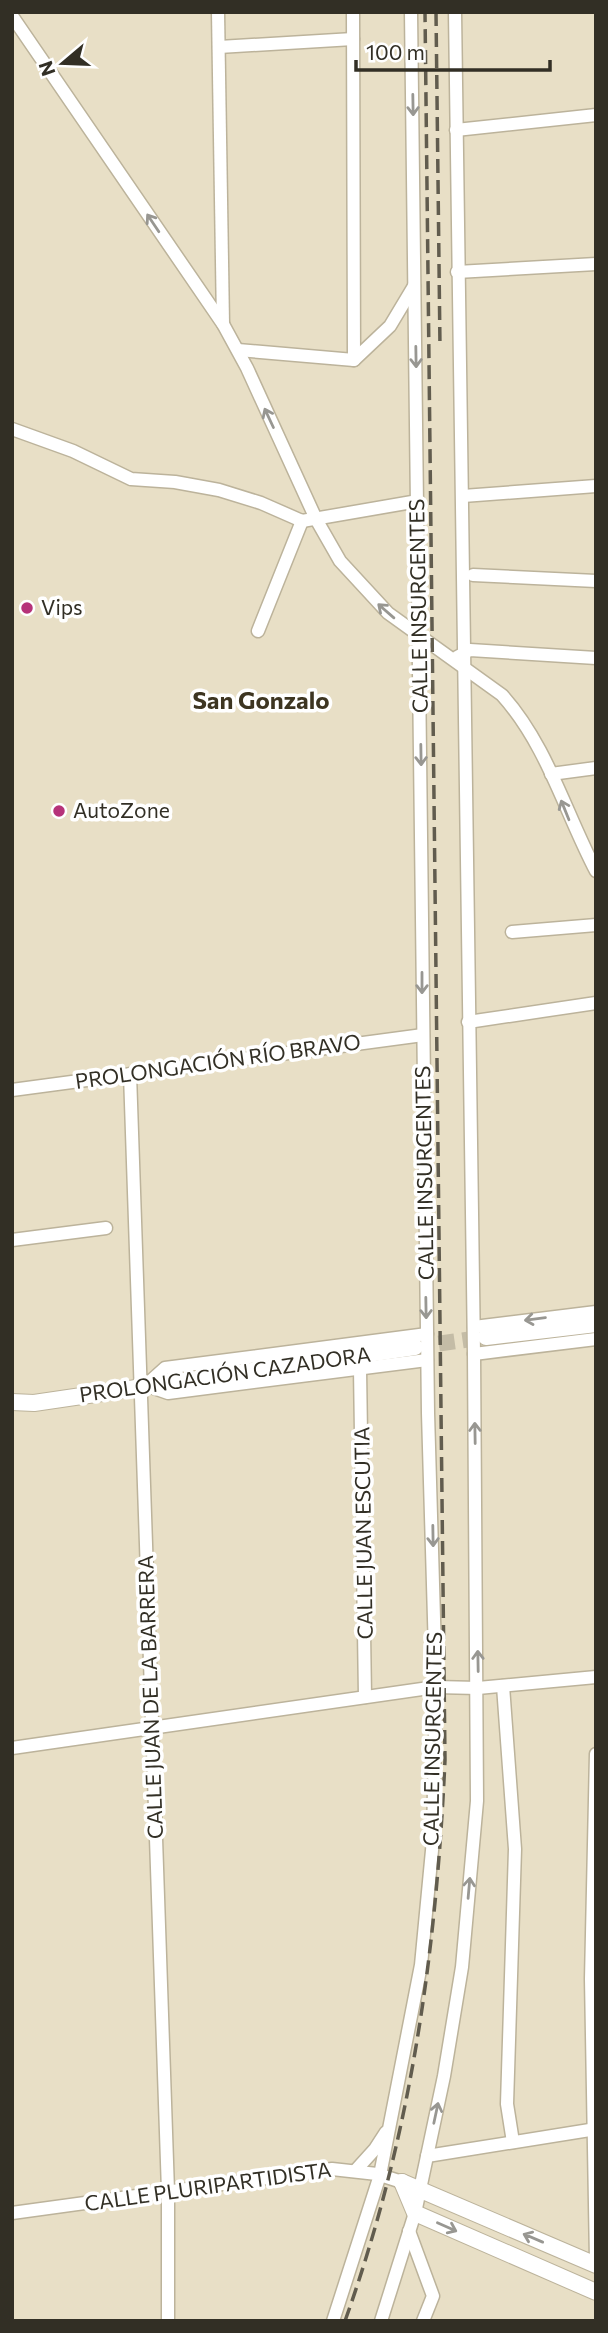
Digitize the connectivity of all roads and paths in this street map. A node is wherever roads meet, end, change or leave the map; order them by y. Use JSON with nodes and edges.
{"nodes":[{"id":1,"x":218,"y":12,"type":"edge"},
{"id":2,"x":353,"y":12,"type":"edge"},
{"id":3,"x":411,"y":12,"type":"edge"},
{"id":4,"x":455,"y":12,"type":"edge"},
{"id":5,"x":12,"y":16,"type":"edge"},
{"id":6,"x":353,"y":39,"type":"junction"},
{"id":7,"x":219,"y":47,"type":"junction"},
{"id":8,"x":596,"y":116,"type":"edge"},
{"id":9,"x":456,"y":130,"type":"junction"},
{"id":10,"x":596,"y":264,"type":"edge"},
{"id":11,"x":457,"y":272,"type":"junction"},
{"id":12,"x":415,"y":285,"type":"junction"},
{"id":13,"x":223,"y":324,"type":"junction"},
{"id":14,"x":390,"y":326,"type":"junction"},
{"id":15,"x":416,"y":329,"type":"junction"},
{"id":16,"x":238,"y":350,"type":"junction"},
{"id":17,"x":354,"y":360,"type":"junction"},
{"id":18,"x":13,"y":429,"type":"edge"},
{"id":19,"x":596,"y":486,"type":"edge"},
{"id":20,"x":463,"y":496,"type":"junction"},
{"id":21,"x":418,"y":501,"type":"junction"},
{"id":22,"x":316,"y":519,"type":"junction"},
{"id":23,"x":302,"y":521,"type":"junction"},
{"id":24,"x":473,"y":575,"type":"dead end"},
{"id":25,"x":596,"y":581,"type":"edge"},
{"id":26,"x":258,"y":631,"type":"dead end"},
{"id":27,"x":419,"y":638,"type":"junction"},
{"id":28,"x":461,"y":655,"type":"junction"},
{"id":29,"x":596,"y":658,"type":"edge"},
{"id":30,"x":462,"y":669,"type":"junction"},
{"id":31,"x":596,"y":768,"type":"edge"},
{"id":32,"x":551,"y":775,"type":"junction"},
{"id":33,"x":596,"y":871,"type":"edge"},
{"id":34,"x":596,"y":925,"type":"edge"},
{"id":35,"x":512,"y":932,"type":"dead end"},
{"id":36,"x":596,"y":1003,"type":"edge"},
{"id":37,"x":468,"y":1022,"type":"junction"},
{"id":38,"x":423,"y":1035,"type":"junction"},
{"id":39,"x":130,"y":1074,"type":"junction"},
{"id":40,"x":12,"y":1090,"type":"edge"},
{"id":41,"x":106,"y":1228,"type":"dead end"},
{"id":42,"x":12,"y":1240,"type":"edge"},
{"id":43,"x":596,"y":1312,"type":"edge"},
{"id":44,"x":596,"y":1324,"type":"edge"},
{"id":45,"x":480,"y":1332,"type":"junction"},
{"id":46,"x":427,"y":1334,"type":"junction"},
{"id":47,"x":596,"y":1339,"type":"edge"},
{"id":48,"x":415,"y":1347,"type":"tunnel mouth"},
{"id":49,"x":474,"y":1354,"type":"junction"},
{"id":50,"x":427,"y":1360,"type":"junction"},
{"id":51,"x":360,"y":1369,"type":"junction"},
{"id":52,"x":144,"y":1386,"type":"junction"},
{"id":53,"x":12,"y":1402,"type":"edge"},
{"id":54,"x":34,"y":1403,"type":"junction"},
{"id":55,"x":12,"y":1414,"type":"edge"},
{"id":56,"x":596,"y":1677,"type":"edge"},
{"id":57,"x":503,"y":1686,"type":"junction"},
{"id":58,"x":436,"y":1687,"type":"junction"},
{"id":59,"x":478,"y":1688,"type":"junction"},
{"id":60,"x":365,"y":1698,"type":"junction"},
{"id":61,"x":152,"y":1728,"type":"junction"},
{"id":62,"x":12,"y":1748,"type":"edge"},
{"id":63,"x":596,"y":1754,"type":"edge"},
{"id":64,"x":391,"y":2119,"type":"junction"},
{"id":65,"x":594,"y":2129,"type":"edge"},
{"id":66,"x":513,"y":2142,"type":"junction"},
{"id":67,"x":427,"y":2156,"type":"junction"},
{"id":68,"x":356,"y":2170,"type":"junction"},
{"id":69,"x":380,"y":2175,"type":"junction"},
{"id":70,"x":402,"y":2182,"type":"junction"},
{"id":71,"x":420,"y":2190,"type":"junction"},
{"id":72,"x":168,"y":2191,"type":"junction"},
{"id":73,"x":12,"y":2213,"type":"edge"},
{"id":74,"x":415,"y":2213,"type":"junction"},
{"id":75,"x":409,"y":2231,"type":"junction"},
{"id":76,"x":596,"y":2262,"type":"edge"},
{"id":77,"x":596,"y":2292,"type":"edge"},
{"id":78,"x":168,"y":2321,"type":"edge"},
{"id":79,"x":332,"y":2321,"type":"edge"},
{"id":80,"x":381,"y":2321,"type":"edge"},
{"id":81,"x":423,"y":2321,"type":"edge"}],
"edges":[{"from":1,"to":7,"type":"street"},
{"from":2,"to":6,"type":"street"},
{"from":3,"to":12,"type":"street","name":"CALLE INSURGENTES","one_way":true},
{"from":4,"to":9,"type":"street","name":"CALLE INSURGENTES"},
{"from":13,"to":5,"type":"street","one_way":true},
{"from":6,"to":7,"type":"street"},
{"from":6,"to":17,"type":"street"},
{"from":7,"to":13,"type":"street"},
{"from":8,"to":9,"type":"street"},
{"from":9,"to":11,"type":"street","name":"CALLE INSURGENTES"},
{"from":10,"to":11,"type":"street"},
{"from":11,"to":20,"type":"street","name":"CALLE INSURGENTES"},
{"from":12,"to":14,"type":"street"},
{"from":12,"to":15,"type":"street","name":"CALLE INSURGENTES"},
{"from":13,"to":16,"type":"street"},
{"from":14,"to":15,"type":"street"},
{"from":14,"to":17,"type":"street"},
{"from":15,"to":21,"type":"street","name":"CALLE INSURGENTES","one_way":true},
{"from":16,"to":17,"type":"street"},
{"from":22,"to":16,"type":"street","one_way":true},
{"from":18,"to":23,"type":"street"},
{"from":19,"to":20,"type":"street"},
{"from":20,"to":28,"type":"street","name":"CALLE INSURGENTES"},
{"from":21,"to":22,"type":"street"},
{"from":21,"to":27,"type":"street","name":"CALLE INSURGENTES"},
{"from":22,"to":23,"type":"street"},
{"from":27,"to":22,"type":"street","one_way":true},
{"from":23,"to":26,"type":"street"},
{"from":24,"to":25,"type":"street"},
{"from":27,"to":28,"type":"street"},
{"from":27,"to":38,"type":"street","name":"CALLE INSURGENTES","one_way":true},
{"from":28,"to":29,"type":"street"},
{"from":28,"to":30,"type":"street"},
{"from":30,"to":32,"type":"street"},
{"from":30,"to":37,"type":"street","name":"CALLE INSURGENTES"},
{"from":31,"to":32,"type":"street"},
{"from":33,"to":32,"type":"street","one_way":true},
{"from":34,"to":35,"type":"street"},
{"from":36,"to":37,"type":"street"},
{"from":37,"to":45,"type":"street","name":"CALLE INSURGENTES"},
{"from":38,"to":39,"type":"street","name":"PROLONGACIÓN RÍO BRAVO"},
{"from":38,"to":46,"type":"street","name":"CALLE INSURGENTES","one_way":true},
{"from":39,"to":40,"type":"street","name":"PROLONGACIÓN RÍO BRAVO"},
{"from":39,"to":52,"type":"street","name":"CALLE JUAN DE LA BARRERA"},
{"from":41,"to":42,"type":"street"},
{"from":43,"to":45,"type":"street","one_way":true},
{"from":44,"to":45,"type":"street"},
{"from":45,"to":49,"type":"street","name":"CALLE INSURGENTES"},
{"from":46,"to":50,"type":"street","name":"CALLE INSURGENTES"},
{"from":46,"to":52,"type":"street"},
{"from":47,"to":49,"type":"street"},
{"from":48,"to":52,"type":"street","name":"PROLONGACIÓN CAZADORA"},
{"from":59,"to":49,"type":"street","name":"CALLE INSURGENTES","one_way":true},
{"from":50,"to":51,"type":"street"},
{"from":50,"to":58,"type":"street","name":"CALLE INSURGENTES","one_way":true},
{"from":51,"to":52,"type":"street"},
{"from":51,"to":60,"type":"street","name":"CALLE JUAN ESCUTIA"},
{"from":52,"to":54,"type":"street","name":"PROLONGACIÓN CAZADORA"},
{"from":52,"to":61,"type":"street","name":"CALLE JUAN DE LA BARRERA"},
{"from":53,"to":54,"type":"street","name":"PROLONGACIÓN CAZADORA"},
{"from":54,"to":55,"type":"street","name":"PROLONGACIÓN CAZADORA"},
{"from":56,"to":57,"type":"street"},
{"from":57,"to":59,"type":"street"},
{"from":57,"to":66,"type":"street"},
{"from":58,"to":59,"type":"street"},
{"from":58,"to":60,"type":"street"},
{"from":58,"to":64,"type":"street","name":"CALLE INSURGENTES"},
{"from":67,"to":59,"type":"street","name":"CALLE INSURGENTES","one_way":true},
{"from":60,"to":61,"type":"street"},
{"from":61,"to":62,"type":"street"},
{"from":61,"to":72,"type":"street","name":"CALLE JUAN DE LA BARRERA"},
{"from":63,"to":65,"type":"street"},
{"from":64,"to":68,"type":"street"},
{"from":64,"to":69,"type":"street","name":"CALLE INSURGENTES"},
{"from":65,"to":66,"type":"street"},
{"from":65,"to":76,"type":"street"},
{"from":66,"to":67,"type":"street"},
{"from":67,"to":71,"type":"street","name":"CALLE INSURGENTES"},
{"from":68,"to":69,"type":"street","name":"CALLE PLURIPARTIDISTA"},
{"from":68,"to":72,"type":"street","name":"CALLE PLURIPARTIDISTA"},
{"from":69,"to":70,"type":"street","name":"CALLE PLURIPARTIDISTA"},
{"from":69,"to":79,"type":"street","name":"CALLE INSURGENTES"},
{"from":70,"to":71,"type":"street","name":"CALLE PLURIPARTIDISTA"},
{"from":70,"to":74,"type":"street"},
{"from":71,"to":74,"type":"street","name":"CALLE INSURGENTES"},
{"from":76,"to":71,"type":"street","name":"CALLE PLURIPARTIDISTA","one_way":true},
{"from":72,"to":73,"type":"street","name":"CALLE PLURIPARTIDISTA"},
{"from":72,"to":78,"type":"street","name":"CALLE JUAN DE LA BARRERA"},
{"from":74,"to":75,"type":"street","name":"CALLE INSURGENTES"},
{"from":74,"to":77,"type":"street","one_way":true},
{"from":75,"to":80,"type":"street","name":"CALLE INSURGENTES"},
{"from":75,"to":81,"type":"street"}]}
